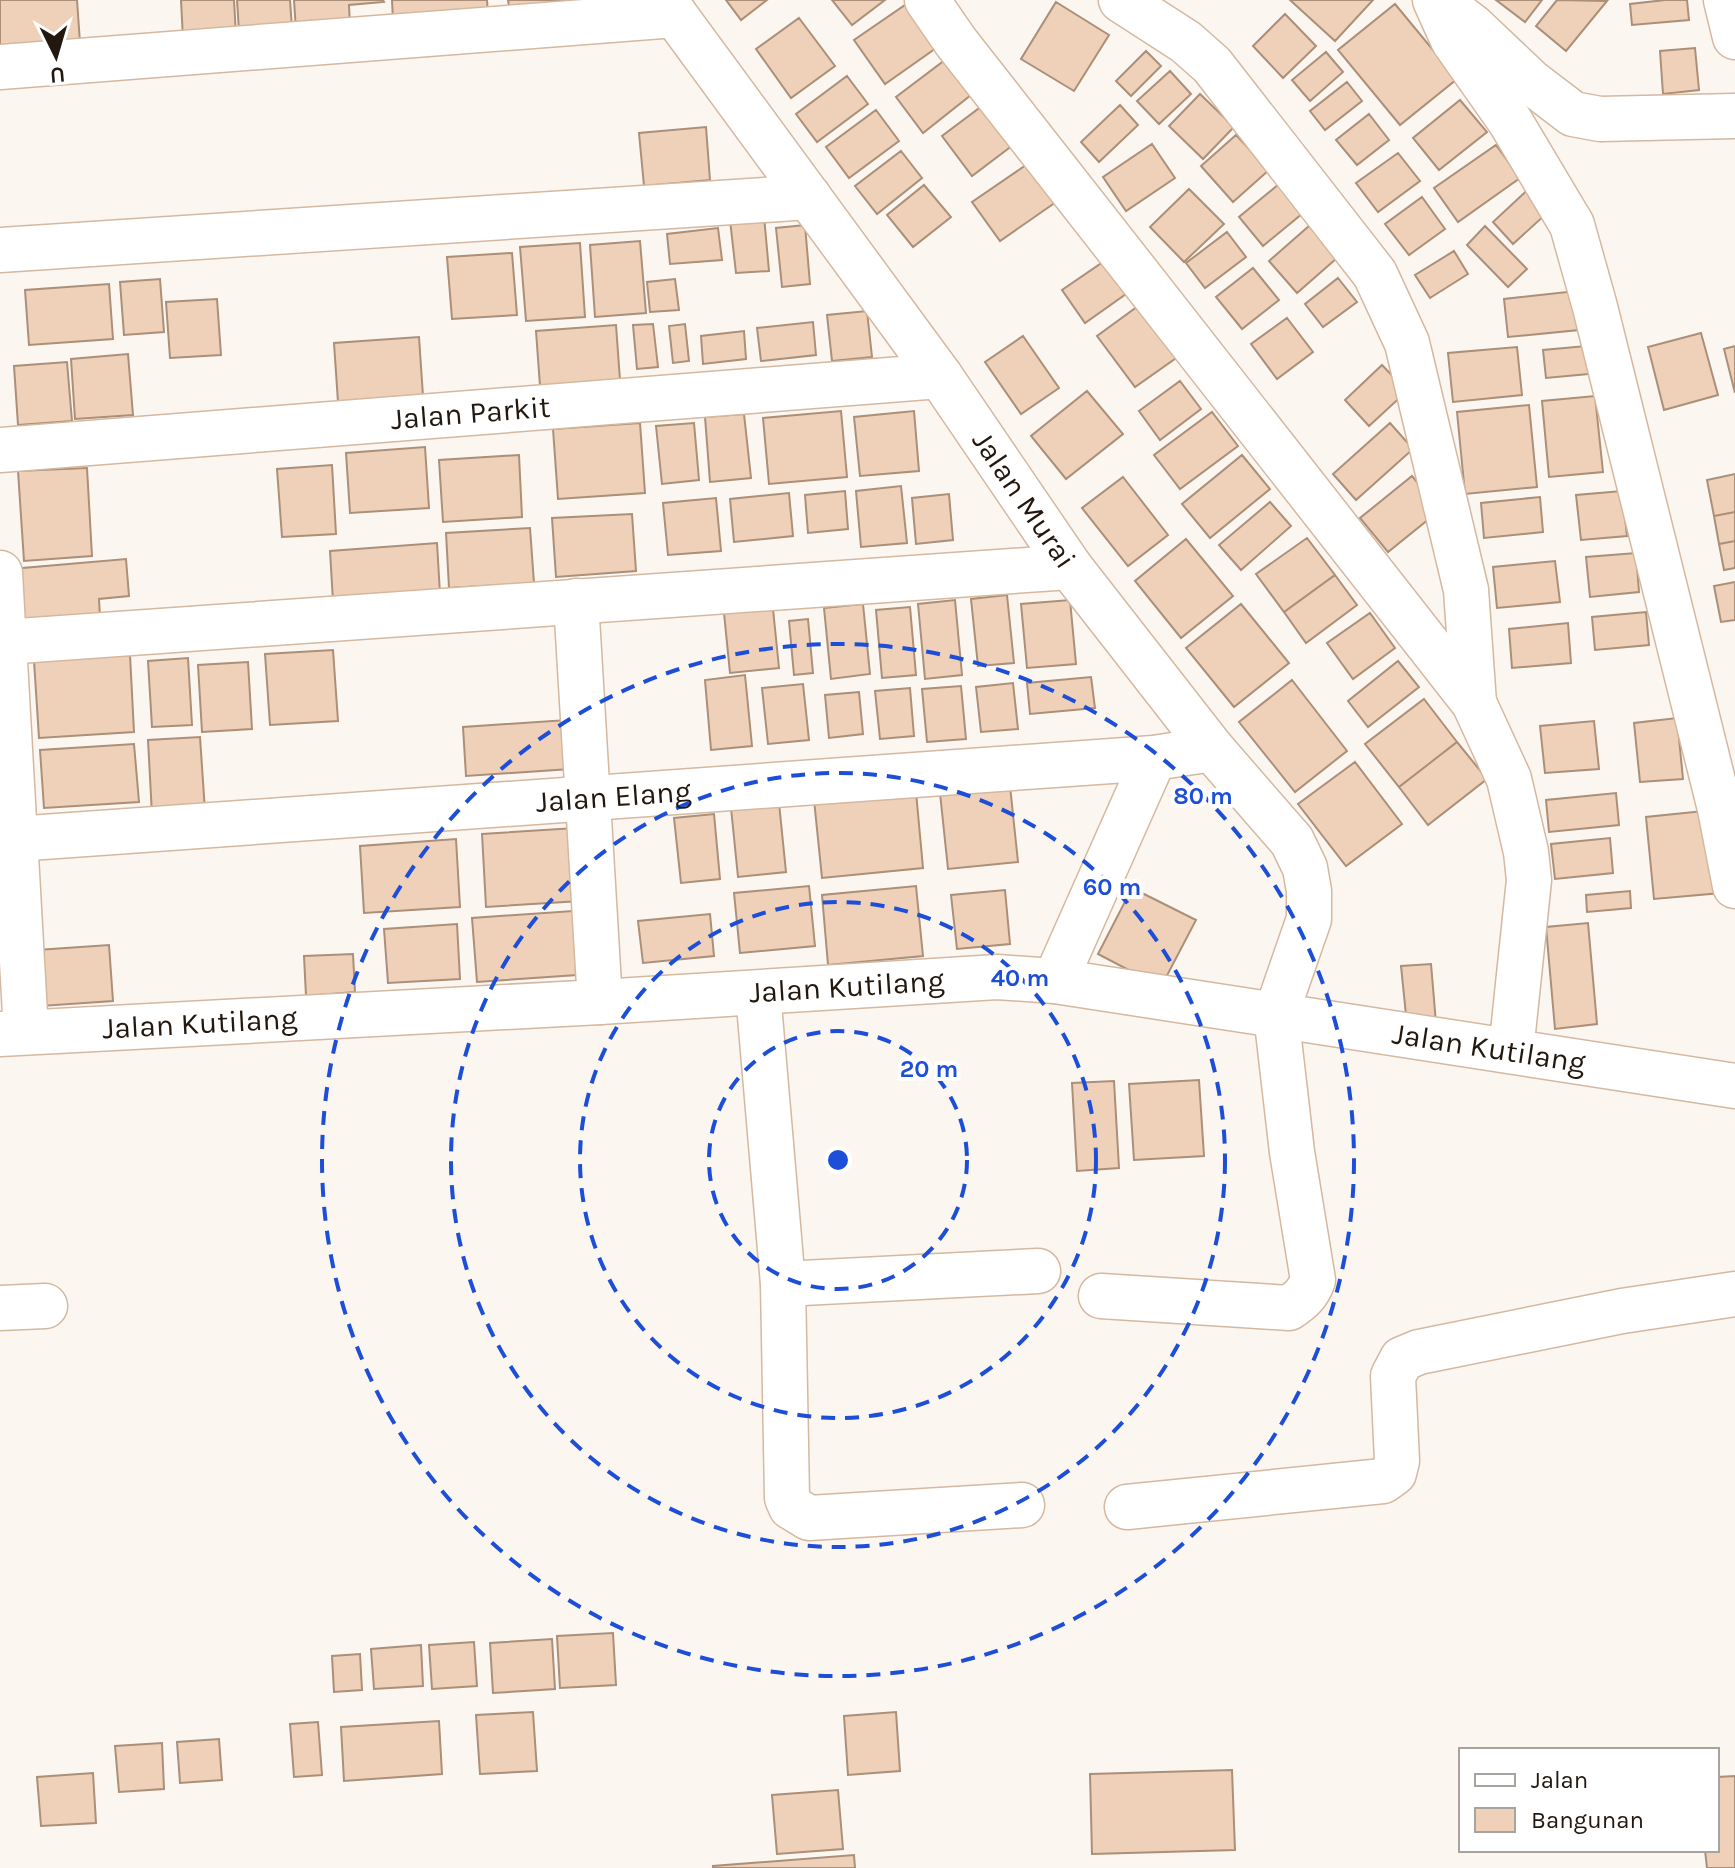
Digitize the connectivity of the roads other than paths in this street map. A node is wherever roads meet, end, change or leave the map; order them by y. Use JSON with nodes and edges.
{"nodes":[{"id":1,"x":927,"y":0,"type":"edge"},
{"id":2,"x":1121,"y":0,"type":"edge"},
{"id":3,"x":1436,"y":0,"type":"edge"},
{"id":4,"x":1726,"y":0,"type":"edge"},
{"id":5,"x":670,"y":7,"type":"edge"},
{"id":6,"x":1735,"y":37,"type":"edge"},
{"id":7,"x":0,"y":67,"type":"edge"},
{"id":8,"x":1735,"y":116,"type":"edge"},
{"id":9,"x":809,"y":197,"type":"junction"},
{"id":10,"x":0,"y":250,"type":"edge"},
{"id":11,"x":940,"y":376,"type":"junction"},
{"id":12,"x":0,"y":450,"type":"edge"},
{"id":13,"x":1070,"y":567,"type":"junction"},
{"id":14,"x":0,"y":573,"type":"edge"},
{"id":15,"x":1466,"y":590,"type":"junction"},
{"id":16,"x":576,"y":601,"type":"junction"},
{"id":17,"x":1414,"y":625,"type":"junction"},
{"id":18,"x":4,"y":642,"type":"junction"},
{"id":19,"x":1474,"y":703,"type":"junction"},
{"id":20,"x":1212,"y":749,"type":"junction"},
{"id":21,"x":1154,"y":758,"type":"junction"},
{"id":22,"x":586,"y":797,"type":"junction"},
{"id":23,"x":15,"y":839,"type":"junction"},
{"id":24,"x":1735,"y":886,"type":"edge"},
{"id":25,"x":1055,"y":981,"type":"junction"},
{"id":26,"x":758,"y":993,"type":"junction"},
{"id":27,"x":600,"y":1002,"type":"junction"},
{"id":28,"x":1276,"y":1014,"type":"junction"},
{"id":29,"x":13,"y":1033,"type":"edge"},
{"id":30,"x":1511,"y":1051,"type":"junction"},
{"id":31,"x":1735,"y":1086,"type":"edge"},
{"id":32,"x":1038,"y":1271,"type":"dead end"},
{"id":33,"x":783,"y":1284,"type":"junction"},
{"id":34,"x":1735,"y":1294,"type":"edge"},
{"id":35,"x":1101,"y":1296,"type":"dead end"},
{"id":36,"x":45,"y":1306,"type":"dead end"},
{"id":37,"x":0,"y":1308,"type":"edge"},
{"id":38,"x":1022,"y":1505,"type":"dead end"},
{"id":39,"x":1127,"y":1507,"type":"dead end"}],
"edges":[{"from":1,"to":17,"type":"street"},
{"from":2,"to":15,"type":"street"},
{"from":3,"to":8,"type":"street"},
{"from":3,"to":24,"type":"street"},
{"from":4,"to":6,"type":"street"},
{"from":5,"to":7,"type":"street"},
{"from":5,"to":9,"type":"street","name":"Jalan Murai"},
{"from":9,"to":10,"type":"street"},
{"from":9,"to":11,"type":"street","name":"Jalan Murai"},
{"from":11,"to":12,"type":"street","name":"Jalan Parkit"},
{"from":11,"to":13,"type":"street","name":"Jalan Murai"},
{"from":13,"to":16,"type":"street"},
{"from":13,"to":20,"type":"street","name":"Jalan Murai"},
{"from":14,"to":18,"type":"street"},
{"from":15,"to":17,"type":"street"},
{"from":15,"to":19,"type":"street"},
{"from":16,"to":18,"type":"street"},
{"from":16,"to":22,"type":"street"},
{"from":17,"to":19,"type":"street"},
{"from":18,"to":23,"type":"street"},
{"from":19,"to":30,"type":"street"},
{"from":20,"to":21,"type":"street","name":"Jalan Elang"},
{"from":20,"to":28,"type":"street","name":"Jalan Murai"},
{"from":21,"to":22,"type":"street","name":"Jalan Elang"},
{"from":21,"to":25,"type":"street"},
{"from":22,"to":23,"type":"street","name":"Jalan Elang"},
{"from":22,"to":27,"type":"street"},
{"from":23,"to":29,"type":"street"},
{"from":25,"to":26,"type":"street","name":"Jalan Kutilang"},
{"from":25,"to":28,"type":"street","name":"Jalan Kutilang"},
{"from":26,"to":27,"type":"street","name":"Jalan Kutilang"},
{"from":26,"to":33,"type":"street"},
{"from":27,"to":29,"type":"street","name":"Jalan Kutilang"},
{"from":28,"to":30,"type":"street","name":"Jalan Kutilang"},
{"from":28,"to":35,"type":"street"},
{"from":30,"to":31,"type":"street","name":"Jalan Kutilang"},
{"from":32,"to":33,"type":"street"},
{"from":33,"to":38,"type":"street"},
{"from":34,"to":39,"type":"street"},
{"from":36,"to":37,"type":"street"}]}
